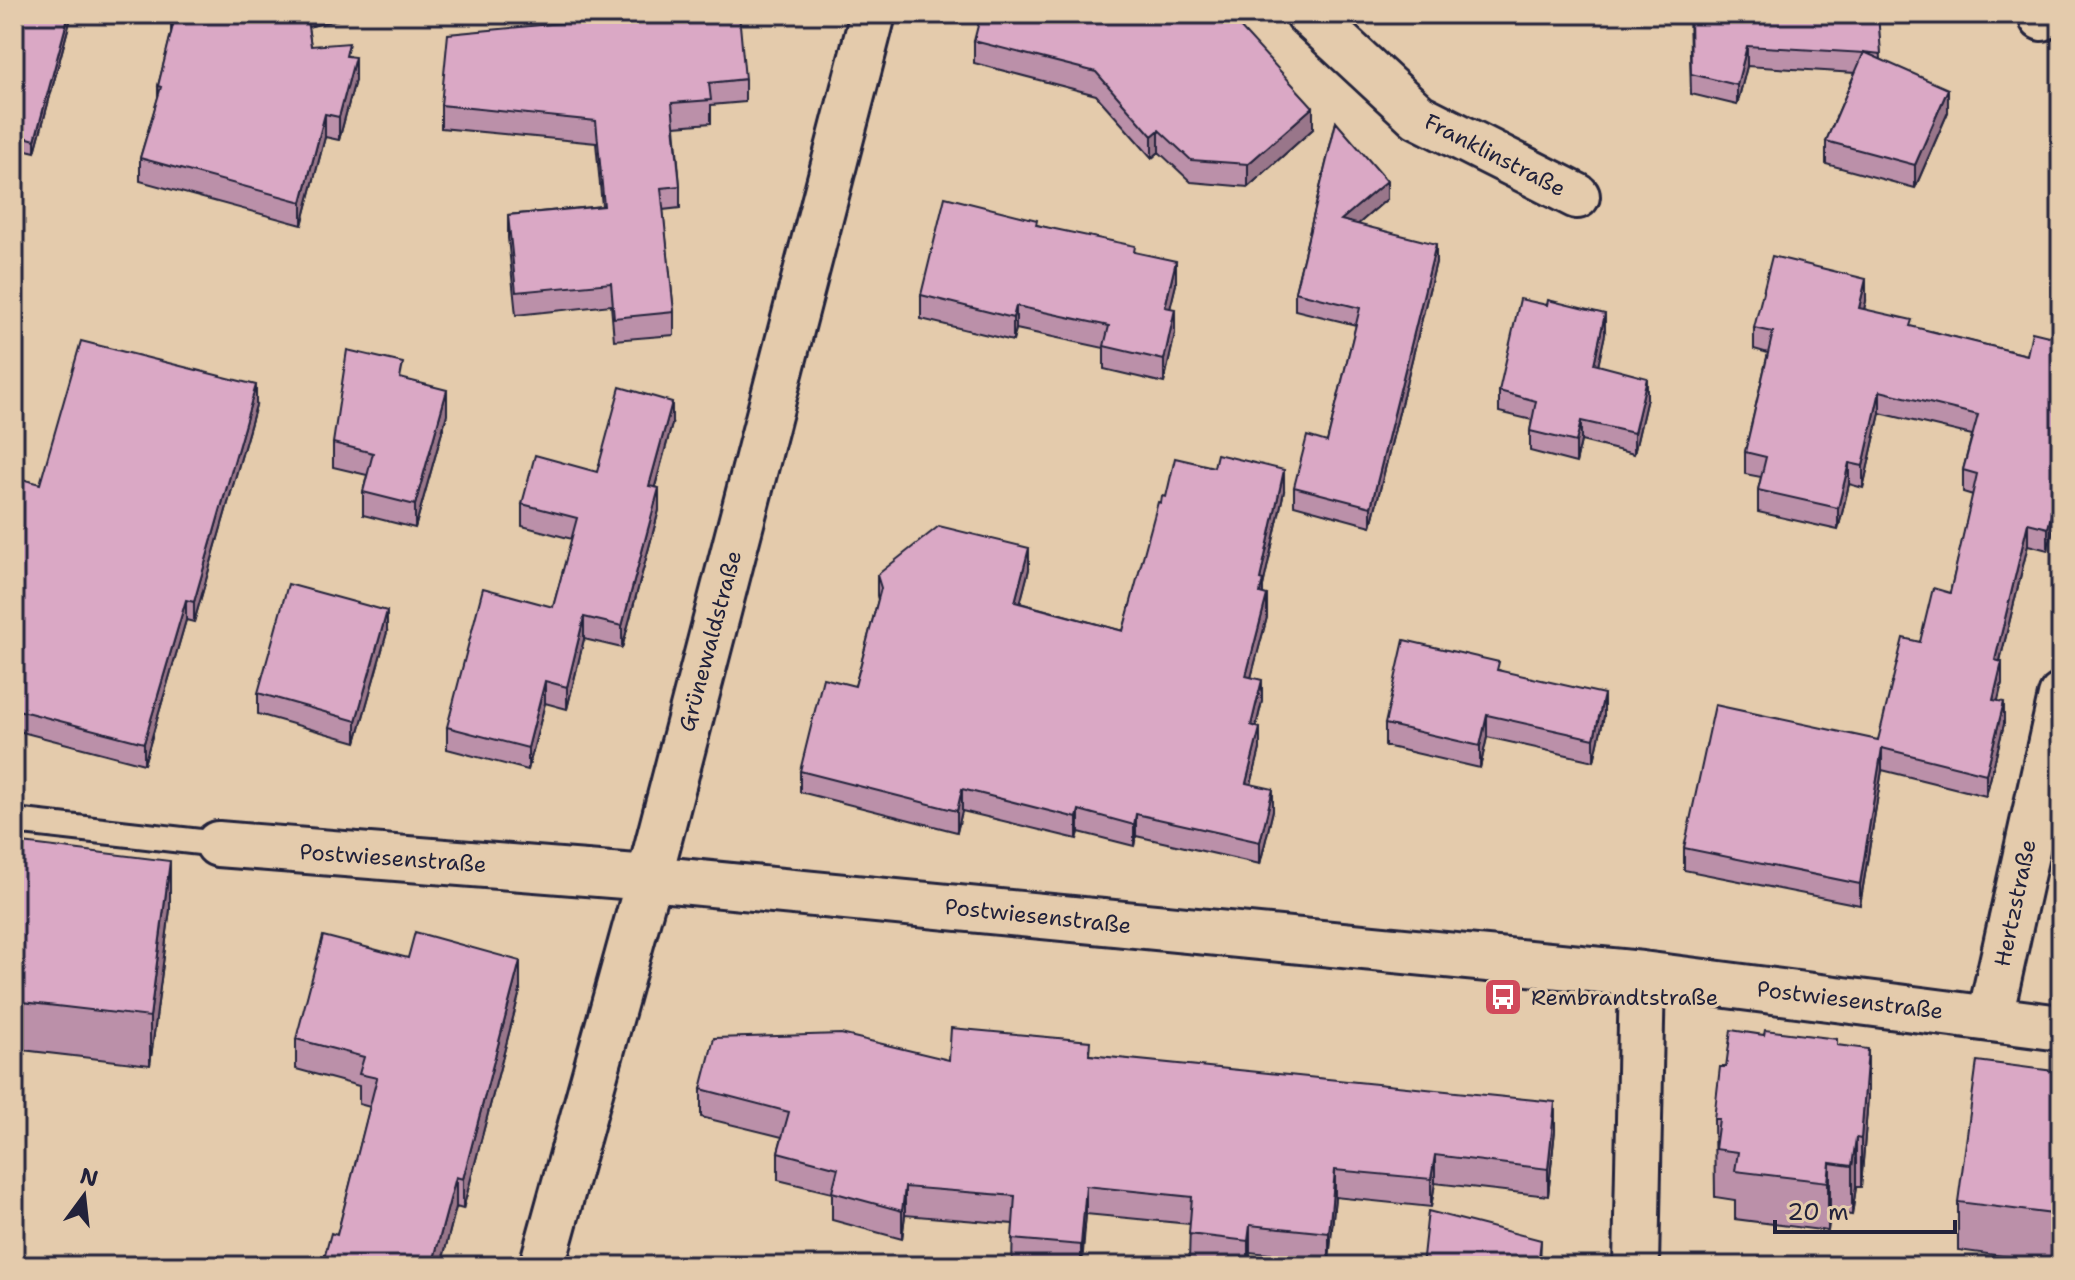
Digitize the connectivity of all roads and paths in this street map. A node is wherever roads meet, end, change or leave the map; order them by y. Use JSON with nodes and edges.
{"nodes":[{"id":1,"x":873,"y":14,"type":"edge"},
{"id":2,"x":1308,"y":14,"type":"edge"},
{"id":3,"x":1577,"y":196,"type":"dead end"},
{"id":4,"x":2061,"y":696,"type":"edge"},
{"id":5,"x":14,"y":821,"type":"edge"},
{"id":6,"x":218,"y":844,"type":"joint"},
{"id":7,"x":649,"y":878,"type":"junction"},
{"id":8,"x":1642,"y":974,"type":"junction"},
{"id":9,"x":1990,"y":1017,"type":"junction"},
{"id":10,"x":2061,"y":1028,"type":"edge"},
{"id":11,"x":542,"y":1266,"type":"edge"},
{"id":12,"x":1636,"y":1266,"type":"edge"}],
"edges":[{"from":1,"to":7,"type":"street","name":"Grünewaldstraße"},
{"from":2,"to":3,"type":"street","name":"Franklinstraße"},
{"from":4,"to":9,"type":"street","name":"Hertzstraße"},
{"from":5,"to":6,"type":"lane","name":"Postwiesenstraße"},
{"from":6,"to":7,"type":"street","name":"Postwiesenstraße"},
{"from":7,"to":8,"type":"street","name":"Postwiesenstraße"},
{"from":7,"to":11,"type":"street","name":"Grünewaldstraße"},
{"from":8,"to":9,"type":"street","name":"Postwiesenstraße"},
{"from":8,"to":12,"type":"street"},
{"from":9,"to":10,"type":"street","name":"Postwiesenstraße"}]}
